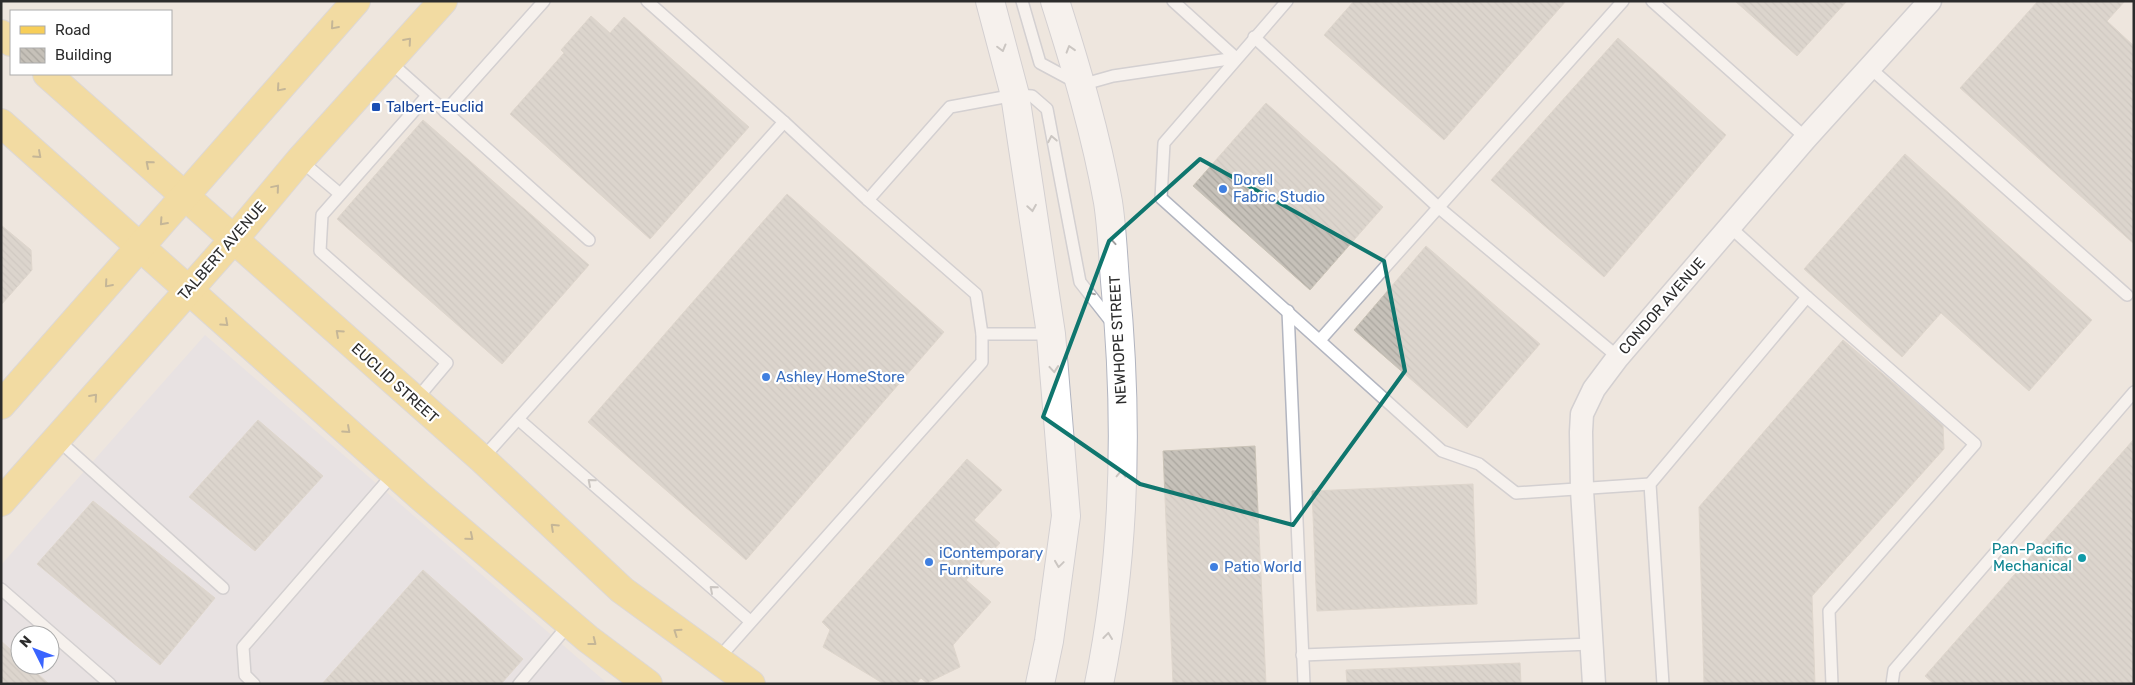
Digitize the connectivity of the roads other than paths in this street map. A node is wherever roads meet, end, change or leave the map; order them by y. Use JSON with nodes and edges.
{"nodes":[{"id":1,"x":356,"y":1,"type":"edge"},
{"id":2,"x":443,"y":1,"type":"edge"},
{"id":3,"x":544,"y":1,"type":"edge"},
{"id":4,"x":647,"y":1,"type":"edge"},
{"id":5,"x":990,"y":1,"type":"edge"},
{"id":6,"x":1022,"y":1,"type":"edge"},
{"id":7,"x":1055,"y":1,"type":"edge"},
{"id":8,"x":1174,"y":1,"type":"edge"},
{"id":9,"x":1287,"y":1,"type":"edge"},
{"id":10,"x":1623,"y":1,"type":"edge"},
{"id":11,"x":1652,"y":1,"type":"edge"},
{"id":12,"x":1930,"y":1,"type":"edge"},
{"id":13,"x":1254,"y":38,"type":"junction"},
{"id":14,"x":1236,"y":58,"type":"junction"},
{"id":15,"x":390,"y":62,"type":"junction"},
{"id":16,"x":1870,"y":68,"type":"junction"},
{"id":17,"x":48,"y":75,"type":"edge"},
{"id":18,"x":1081,"y":85,"type":"junction"},
{"id":19,"x":1014,"y":95,"type":"junction"},
{"id":20,"x":426,"y":96,"type":"junction"},
{"id":21,"x":445,"y":112,"type":"junction"},
{"id":22,"x":784,"y":122,"type":"junction"},
{"id":23,"x":1,"y":123,"type":"edge"},
{"id":24,"x":1806,"y":138,"type":"junction"},
{"id":25,"x":300,"y":160,"type":"junction"},
{"id":26,"x":340,"y":194,"type":"junction"},
{"id":27,"x":186,"y":196,"type":"junction"},
{"id":28,"x":868,"y":200,"type":"junction"},
{"id":29,"x":1438,"y":207,"type":"junction"},
{"id":30,"x":1730,"y":227,"type":"junction"},
{"id":31,"x":234,"y":239,"type":"junction"},
{"id":32,"x":589,"y":240,"type":"dead end"},
{"id":33,"x":140,"y":247,"type":"junction"},
{"id":34,"x":189,"y":290,"type":"junction"},
{"id":35,"x":2127,"y":295,"type":"dead end"},
{"id":36,"x":1807,"y":297,"type":"junction"},
{"id":37,"x":1288,"y":311,"type":"junction"},
{"id":38,"x":982,"y":334,"type":"junction"},
{"id":39,"x":1051,"y":334,"type":"junction"},
{"id":40,"x":1120,"y":334,"type":"junction"},
{"id":41,"x":1320,"y":340,"type":"junction"},
{"id":42,"x":1618,"y":356,"type":"junction"},
{"id":43,"x":2134,"y":392,"type":"edge"},
{"id":44,"x":415,"y":401,"type":"junction"},
{"id":45,"x":2,"y":403,"type":"edge"},
{"id":46,"x":518,"y":419,"type":"junction"},
{"id":47,"x":57,"y":440,"type":"junction"},
{"id":48,"x":482,"y":460,"type":"junction"},
{"id":49,"x":394,"y":473,"type":"junction"},
{"id":50,"x":1650,"y":484,"type":"junction"},
{"id":51,"x":1582,"y":490,"type":"junction"},
{"id":52,"x":1,"y":502,"type":"edge"},
{"id":53,"x":222,"y":588,"type":"dead end"},
{"id":54,"x":1,"y":589,"type":"edge"},
{"id":55,"x":750,"y":621,"type":"junction"},
{"id":56,"x":570,"y":623,"type":"junction"},
{"id":57,"x":1592,"y":644,"type":"junction"},
{"id":58,"x":1302,"y":655,"type":"junction"},
{"id":59,"x":718,"y":659,"type":"junction"},
{"id":60,"x":110,"y":684,"type":"edge"},
{"id":61,"x":254,"y":684,"type":"edge"},
{"id":62,"x":519,"y":684,"type":"edge"},
{"id":63,"x":648,"y":684,"type":"edge"},
{"id":64,"x":751,"y":684,"type":"edge"},
{"id":65,"x":1040,"y":684,"type":"edge"},
{"id":66,"x":1099,"y":684,"type":"edge"},
{"id":67,"x":1304,"y":684,"type":"edge"},
{"id":68,"x":1594,"y":684,"type":"edge"},
{"id":69,"x":1663,"y":684,"type":"edge"},
{"id":70,"x":1832,"y":684,"type":"edge"},
{"id":71,"x":1892,"y":684,"type":"edge"}],
"edges":[{"from":1,"to":27,"type":"main road","one_way":true},
{"from":15,"to":2,"type":"main road","name":"TALBERT AVENUE","one_way":true},
{"from":3,"to":21,"type":"lane"},
{"from":4,"to":22,"type":"lane"},
{"from":5,"to":19,"type":"street","one_way":true},
{"from":6,"to":18,"type":"lane"},
{"from":18,"to":7,"type":"street","name":"NEWHOPE STREET","one_way":true},
{"from":8,"to":14,"type":"lane"},
{"from":9,"to":13,"type":"lane"},
{"from":10,"to":29,"type":"lane"},
{"from":11,"to":24,"type":"lane"},
{"from":12,"to":16,"type":"street","name":"CONDOR AVENUE"},
{"from":13,"to":14,"type":"lane"},
{"from":13,"to":29,"type":"lane"},
{"from":14,"to":18,"type":"lane"},
{"from":14,"to":37,"type":"lane"},
{"from":15,"to":20,"type":"lane"},
{"from":15,"to":25,"type":"main road","name":"TALBERT AVENUE"},
{"from":16,"to":24,"type":"street","name":"CONDOR AVENUE"},
{"from":16,"to":35,"type":"lane"},
{"from":27,"to":17,"type":"main road","name":"EUCLID STREET","one_way":true},
{"from":40,"to":18,"type":"street","name":"NEWHOPE STREET","one_way":true},
{"from":19,"to":28,"type":"lane"},
{"from":19,"to":39,"type":"street","one_way":true},
{"from":40,"to":19,"type":"lane","one_way":true},
{"from":20,"to":21,"type":"lane"},
{"from":20,"to":26,"type":"lane"},
{"from":21,"to":32,"type":"lane"},
{"from":22,"to":28,"type":"lane"},
{"from":22,"to":46,"type":"lane"},
{"from":23,"to":33,"type":"main road","one_way":true},
{"from":24,"to":30,"type":"street","name":"CONDOR AVENUE"},
{"from":25,"to":26,"type":"lane"},
{"from":31,"to":25,"type":"main road","name":"TALBERT AVENUE","one_way":true},
{"from":26,"to":44,"type":"lane"},
{"from":27,"to":31,"type":"main road","name":"EUCLID STREET"},
{"from":27,"to":33,"type":"main road","one_way":true},
{"from":28,"to":38,"type":"lane"},
{"from":29,"to":41,"type":"lane"},
{"from":29,"to":42,"type":"lane"},
{"from":30,"to":36,"type":"lane"},
{"from":30,"to":42,"type":"street","name":"CONDOR AVENUE"},
{"from":31,"to":34,"type":"main road","name":"TALBERT AVENUE"},
{"from":44,"to":31,"type":"main road","name":"EUCLID STREET","one_way":true},
{"from":33,"to":34,"type":"main road"},
{"from":33,"to":45,"type":"main road","one_way":true},
{"from":47,"to":34,"type":"main road","name":"TALBERT AVENUE","one_way":true},
{"from":34,"to":49,"type":"main road","one_way":true},
{"from":36,"to":50,"type":"lane"},
{"from":36,"to":70,"type":"lane"},
{"from":37,"to":41,"type":"lane"},
{"from":37,"to":58,"type":"lane"},
{"from":38,"to":39,"type":"lane"},
{"from":38,"to":55,"type":"lane"},
{"from":39,"to":65,"type":"street","one_way":true},
{"from":66,"to":40,"type":"street","name":"NEWHOPE STREET","one_way":true},
{"from":41,"to":51,"type":"lane"},
{"from":42,"to":51,"type":"street","name":"CONDOR AVENUE"},
{"from":43,"to":71,"type":"lane"},
{"from":44,"to":48,"type":"main road","name":"EUCLID STREET"},
{"from":46,"to":48,"type":"lane"},
{"from":55,"to":46,"type":"lane","one_way":true},
{"from":47,"to":52,"type":"main road","name":"TALBERT AVENUE"},
{"from":47,"to":53,"type":"lane"},
{"from":59,"to":48,"type":"main road","name":"EUCLID STREET","one_way":true},
{"from":49,"to":56,"type":"main road","one_way":true},
{"from":49,"to":61,"type":"lane"},
{"from":50,"to":51,"type":"lane"},
{"from":50,"to":69,"type":"lane"},
{"from":51,"to":57,"type":"street","name":"CONDOR AVENUE"},
{"from":54,"to":60,"type":"lane"},
{"from":55,"to":59,"type":"lane"},
{"from":56,"to":62,"type":"lane"},
{"from":56,"to":63,"type":"main road","one_way":true},
{"from":57,"to":58,"type":"lane"},
{"from":57,"to":68,"type":"street","name":"CONDOR AVENUE"},
{"from":58,"to":67,"type":"lane"},
{"from":59,"to":64,"type":"main road","name":"EUCLID STREET"}]}
